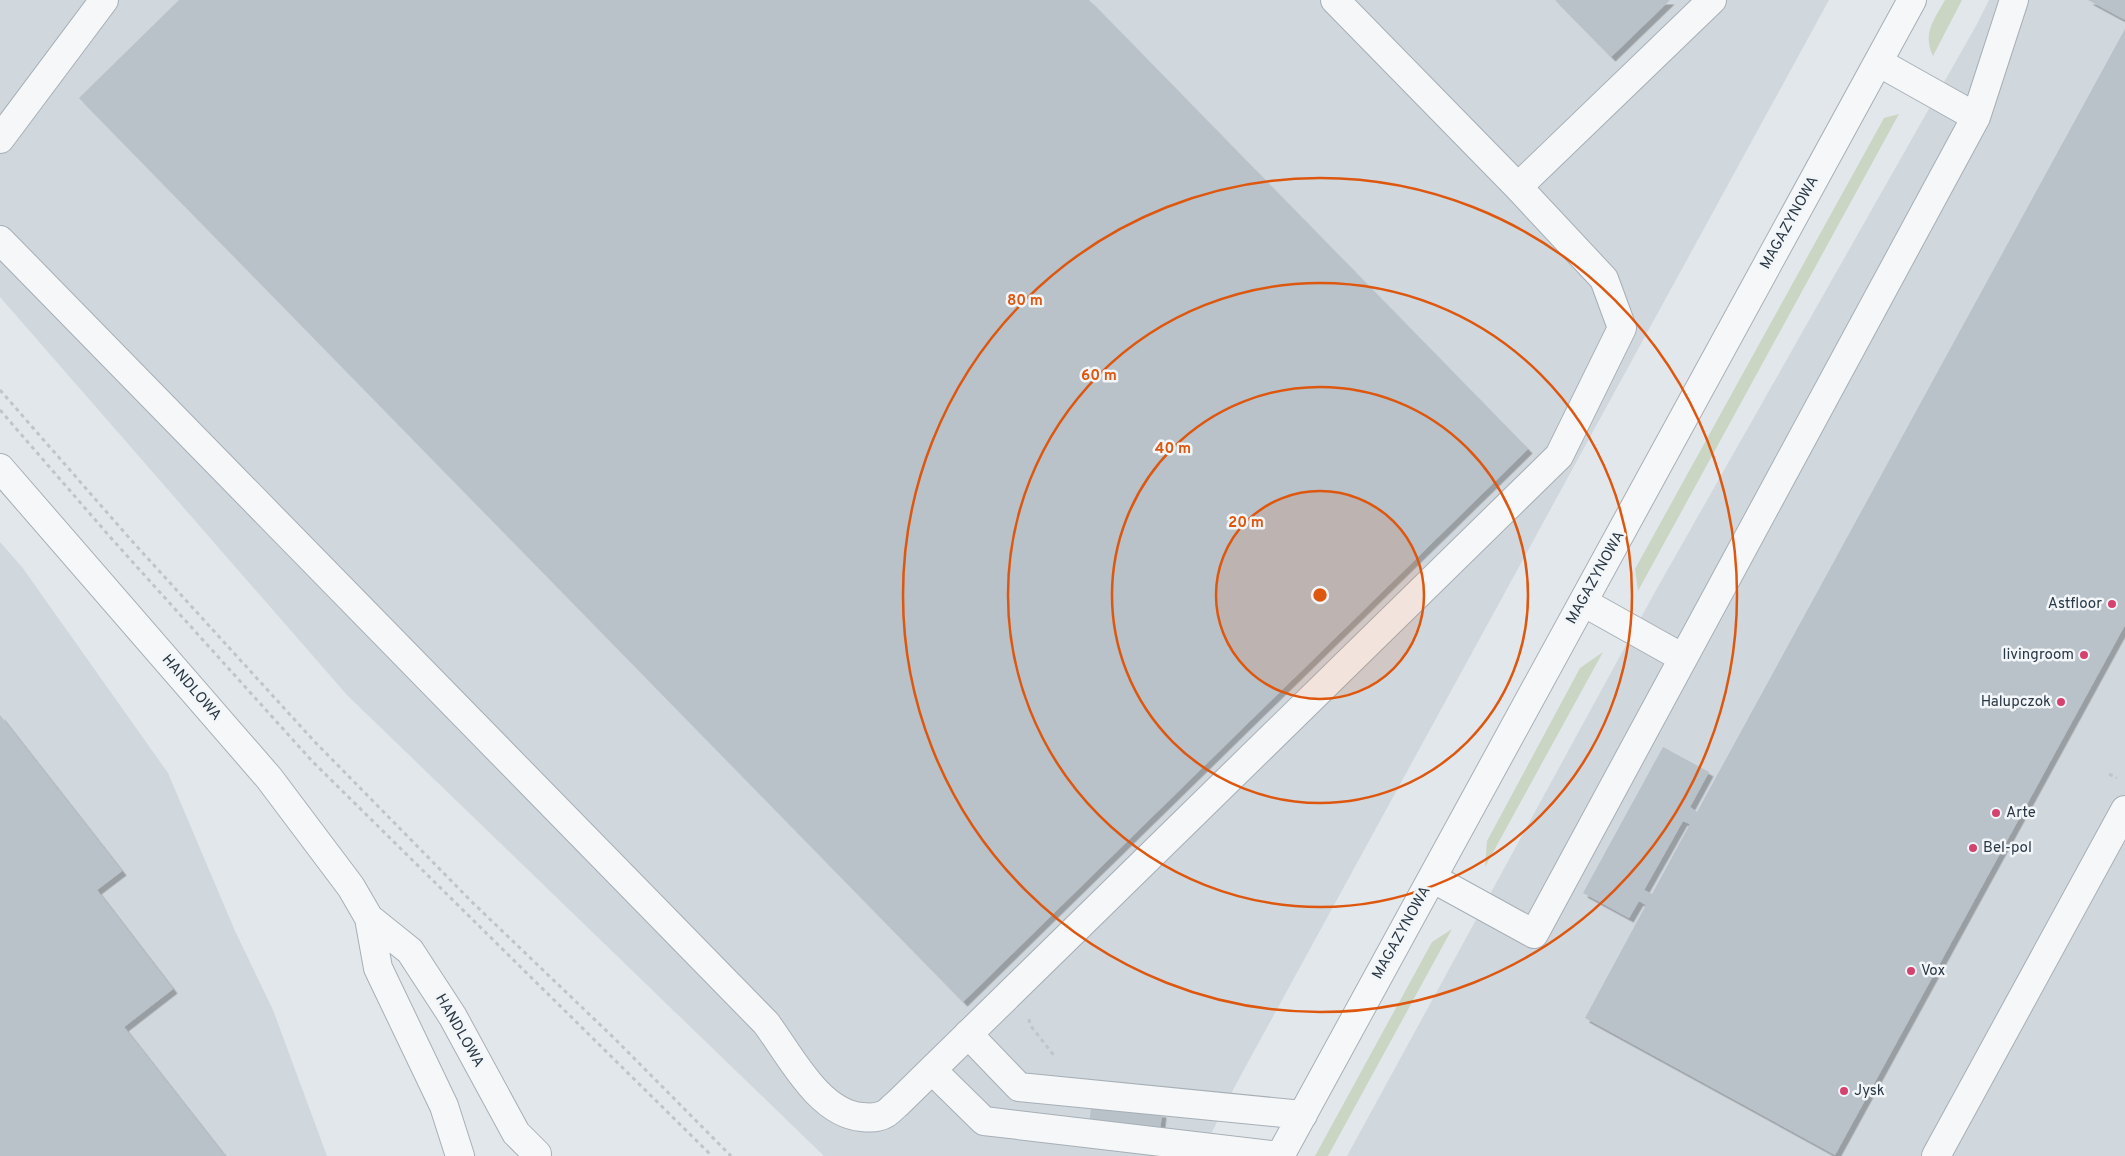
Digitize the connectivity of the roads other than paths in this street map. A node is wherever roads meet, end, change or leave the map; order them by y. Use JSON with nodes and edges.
{"nodes":[{"id":1,"x":104,"y":0,"type":"edge"},
{"id":2,"x":1335,"y":0,"type":"edge"},
{"id":3,"x":1712,"y":0,"type":"edge"},
{"id":4,"x":1912,"y":0,"type":"edge"},
{"id":5,"x":2014,"y":0,"type":"edge"},
{"id":6,"x":1878,"y":62,"type":"junction"},
{"id":7,"x":1976,"y":117,"type":"junction"},
{"id":8,"x":0,"y":138,"type":"edge"},
{"id":9,"x":1518,"y":187,"type":"junction"},
{"id":10,"x":0,"y":240,"type":"edge"},
{"id":11,"x":0,"y":468,"type":"edge"},
{"id":12,"x":1583,"y":602,"type":"junction"},
{"id":13,"x":1683,"y":658,"type":"junction"},
{"id":14,"x":2125,"y":810,"type":"edge"},
{"id":15,"x":1432,"y":878,"type":"junction"},
{"id":16,"x":369,"y":918,"type":"junction"},
{"id":17,"x":968,"y":1034,"type":"junction"},
{"id":18,"x":932,"y":1070,"type":"junction"},
{"id":19,"x":1302,"y":1115,"type":"junction"},
{"id":20,"x":536,"y":1155,"type":"edge"},
{"id":21,"x":460,"y":1156,"type":"edge"},
{"id":22,"x":1280,"y":1156,"type":"edge"},
{"id":23,"x":1936,"y":1156,"type":"edge"}],
"edges":[{"from":1,"to":8,"type":"street"},
{"from":2,"to":9,"type":"street"},
{"from":3,"to":9,"type":"street"},
{"from":4,"to":6,"type":"street","name":"MAGAZYNOWA"},
{"from":5,"to":7,"type":"street"},
{"from":6,"to":7,"type":"street"},
{"from":6,"to":12,"type":"street","name":"MAGAZYNOWA"},
{"from":7,"to":13,"type":"street"},
{"from":9,"to":17,"type":"street"},
{"from":10,"to":18,"type":"street"},
{"from":11,"to":16,"type":"street","name":"HANDLOWA"},
{"from":12,"to":13,"type":"street"},
{"from":12,"to":15,"type":"street","name":"MAGAZYNOWA"},
{"from":13,"to":15,"type":"street"},
{"from":14,"to":23,"type":"street"},
{"from":15,"to":19,"type":"street","name":"MAGAZYNOWA"},
{"from":16,"to":20,"type":"street","name":"HANDLOWA"},
{"from":16,"to":21,"type":"street","name":"HANDLOWA"},
{"from":17,"to":18,"type":"street"},
{"from":17,"to":19,"type":"street"},
{"from":18,"to":22,"type":"street"},
{"from":19,"to":22,"type":"street","name":"MAGAZYNOWA"}]}
